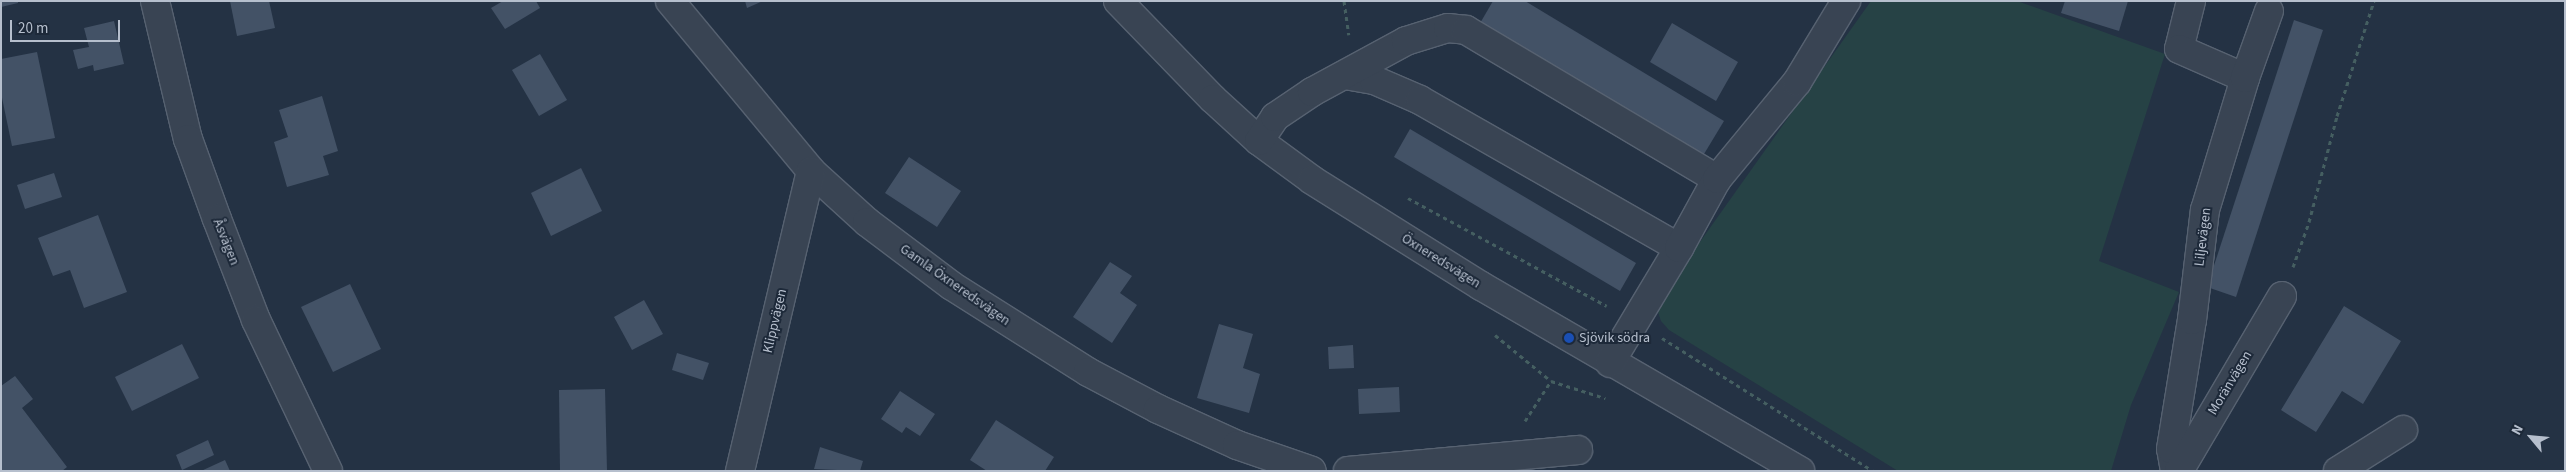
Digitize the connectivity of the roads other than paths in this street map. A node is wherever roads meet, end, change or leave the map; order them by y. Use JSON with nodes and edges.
{"nodes":[{"id":1,"x":155,"y":1,"type":"edge"},
{"id":2,"x":670,"y":1,"type":"edge"},
{"id":3,"x":1118,"y":1,"type":"edge"},
{"id":4,"x":1846,"y":1,"type":"edge"},
{"id":5,"x":2191,"y":1,"type":"edge"},
{"id":6,"x":2269,"y":11,"type":"dead end"},
{"id":7,"x":1345,"y":75,"type":"junction"},
{"id":8,"x":2245,"y":78,"type":"junction"},
{"id":9,"x":1259,"y":140,"type":"junction"},
{"id":10,"x":811,"y":171,"type":"junction"},
{"id":11,"x":1717,"y":179,"type":"junction"},
{"id":12,"x":1679,"y":248,"type":"junction"},
{"id":13,"x":2282,"y":296,"type":"road end"},
{"id":14,"x":1610,"y":363,"type":"junction"},
{"id":15,"x":2403,"y":430,"type":"dead end"},
{"id":16,"x":1578,"y":450,"type":"dead end"},
{"id":17,"x":328,"y":471,"type":"edge"},
{"id":18,"x":740,"y":471,"type":"edge"},
{"id":19,"x":1312,"y":471,"type":"edge"},
{"id":20,"x":1348,"y":471,"type":"edge"},
{"id":21,"x":1800,"y":471,"type":"edge"},
{"id":22,"x":2177,"y":471,"type":"edge"},
{"id":23,"x":2338,"y":471,"type":"edge"}],
"edges":[{"from":1,"to":17,"type":"street","name":"Åsvägen"},
{"from":2,"to":10,"type":"street","name":"Gamla Öxneredsvägen"},
{"from":3,"to":9,"type":"street","name":"Öxneredsvägen"},
{"from":4,"to":11,"type":"street"},
{"from":5,"to":8,"type":"street"},
{"from":6,"to":8,"type":"street","name":"Liljevägen"},
{"from":7,"to":9,"type":"street"},
{"from":7,"to":11,"type":"street"},
{"from":7,"to":12,"type":"street"},
{"from":8,"to":22,"type":"street","name":"Liljevägen"},
{"from":9,"to":14,"type":"street","name":"Öxneredsvägen"},
{"from":10,"to":18,"type":"street","name":"Klippvägen"},
{"from":10,"to":19,"type":"street","name":"Gamla Öxneredsvägen"},
{"from":11,"to":12,"type":"street"},
{"from":12,"to":14,"type":"street"},
{"from":13,"to":22,"type":"street","name":"Moränvägen"},
{"from":14,"to":21,"type":"street","name":"Öxneredsvägen"},
{"from":15,"to":23,"type":"street"},
{"from":16,"to":20,"type":"street"}]}
